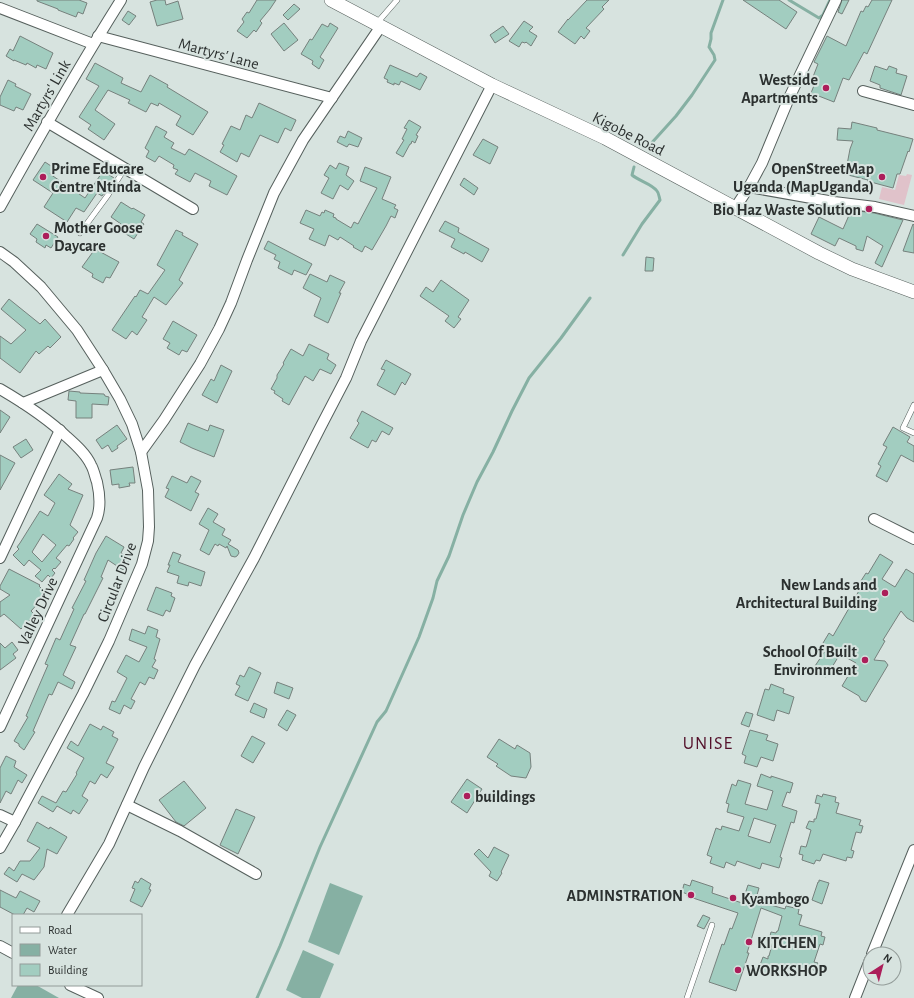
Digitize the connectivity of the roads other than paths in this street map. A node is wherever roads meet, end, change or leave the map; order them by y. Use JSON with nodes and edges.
{"nodes":[{"id":1,"x":121,"y":0,"type":"edge"},
{"id":2,"x":330,"y":0,"type":"edge"},
{"id":3,"x":397,"y":0,"type":"edge"},
{"id":4,"x":836,"y":0,"type":"edge"},
{"id":5,"x":345,"y":3,"type":"edge"},
{"id":6,"x":0,"y":8,"type":"edge"},
{"id":7,"x":378,"y":25,"type":"junction"},
{"id":8,"x":96,"y":40,"type":"junction"},
{"id":9,"x":492,"y":85,"type":"junction"},
{"id":10,"x":864,"y":91,"type":"dead end"},
{"id":11,"x":332,"y":98,"type":"junction"},
{"id":12,"x":914,"y":105,"type":"edge"},
{"id":13,"x":47,"y":122,"type":"junction"},
{"id":14,"x":125,"y":168,"type":"junction"},
{"id":15,"x":749,"y":187,"type":"junction"},
{"id":16,"x":0,"y":207,"type":"edge"},
{"id":17,"x":736,"y":208,"type":"junction"},
{"id":18,"x":193,"y":209,"type":"dead end"},
{"id":19,"x":914,"y":216,"type":"edge"},
{"id":20,"x":80,"y":233,"type":"dead end"},
{"id":21,"x":0,"y":252,"type":"edge"},
{"id":22,"x":914,"y":292,"type":"edge"},
{"id":23,"x":103,"y":370,"type":"junction"},
{"id":24,"x":0,"y":389,"type":"edge"},
{"id":25,"x":23,"y":403,"type":"junction"},
{"id":26,"x":914,"y":405,"type":"edge"},
{"id":27,"x":60,"y":430,"type":"junction"},
{"id":28,"x":914,"y":434,"type":"edge"},
{"id":29,"x":141,"y":452,"type":"junction"},
{"id":30,"x":874,"y":519,"type":"dead end"},
{"id":31,"x":914,"y":539,"type":"edge"},
{"id":32,"x":0,"y":558,"type":"edge"},
{"id":33,"x":0,"y":727,"type":"edge"},
{"id":34,"x":127,"y":805,"type":"junction"},
{"id":35,"x":0,"y":815,"type":"edge"},
{"id":36,"x":15,"y":822,"type":"junction"},
{"id":37,"x":0,"y":848,"type":"edge"},
{"id":38,"x":914,"y":850,"type":"edge"},
{"id":39,"x":256,"y":874,"type":"dead end"},
{"id":40,"x":68,"y":914,"type":"edge"},
{"id":41,"x":712,"y":925,"type":"dead end"},
{"id":42,"x":0,"y":946,"type":"edge"},
{"id":43,"x":875,"y":946,"type":"edge"},
{"id":44,"x":12,"y":952,"type":"edge"},
{"id":45,"x":862,"y":980,"type":"edge"},
{"id":46,"x":72,"y":986,"type":"edge"},
{"id":47,"x":98,"y":998,"type":"edge"},
{"id":48,"x":688,"y":998,"type":"edge"},
{"id":49,"x":855,"y":998,"type":"edge"}],
"edges":[{"from":1,"to":8,"type":"street","name":"Martyrs' Link"},
{"from":2,"to":5,"type":"street","name":"Kigobe Road"},
{"from":3,"to":7,"type":"lane"},
{"from":4,"to":15,"type":"street"},
{"from":5,"to":7,"type":"street","name":"Kigobe Road"},
{"from":6,"to":8,"type":"street","name":"Martyrs' Lane"},
{"from":7,"to":9,"type":"street","name":"Kigobe Road"},
{"from":7,"to":11,"type":"street"},
{"from":8,"to":11,"type":"street","name":"Martyrs' Lane"},
{"from":8,"to":13,"type":"street","name":"Martyrs' Link"},
{"from":9,"to":17,"type":"street","name":"Kigobe Road"},
{"from":9,"to":34,"type":"street"},
{"from":10,"to":12,"type":"street"},
{"from":11,"to":29,"type":"street"},
{"from":13,"to":14,"type":"street"},
{"from":13,"to":16,"type":"street","name":"Martyrs' Link"},
{"from":14,"to":18,"type":"street"},
{"from":14,"to":20,"type":"lane"},
{"from":15,"to":17,"type":"street"},
{"from":15,"to":19,"type":"street"},
{"from":17,"to":22,"type":"street","name":"Kigobe Road"},
{"from":21,"to":23,"type":"street","name":"Circular Drive"},
{"from":23,"to":25,"type":"street"},
{"from":23,"to":29,"type":"street","name":"Circular Drive"},
{"from":24,"to":25,"type":"street"},
{"from":25,"to":27,"type":"street"},
{"from":26,"to":28,"type":"lane"},
{"from":27,"to":32,"type":"street"},
{"from":27,"to":33,"type":"street","name":"Valley Drive"},
{"from":29,"to":36,"type":"street","name":"Circular Drive"},
{"from":30,"to":31,"type":"street"},
{"from":34,"to":39,"type":"street"},
{"from":34,"to":40,"type":"street"},
{"from":35,"to":36,"type":"street"},
{"from":36,"to":37,"type":"street","name":"Circular Drive"},
{"from":38,"to":43,"type":"street"},
{"from":41,"to":48,"type":"lane"},
{"from":42,"to":44,"type":"street"},
{"from":45,"to":49,"type":"street"},
{"from":46,"to":47,"type":"street"}]}
